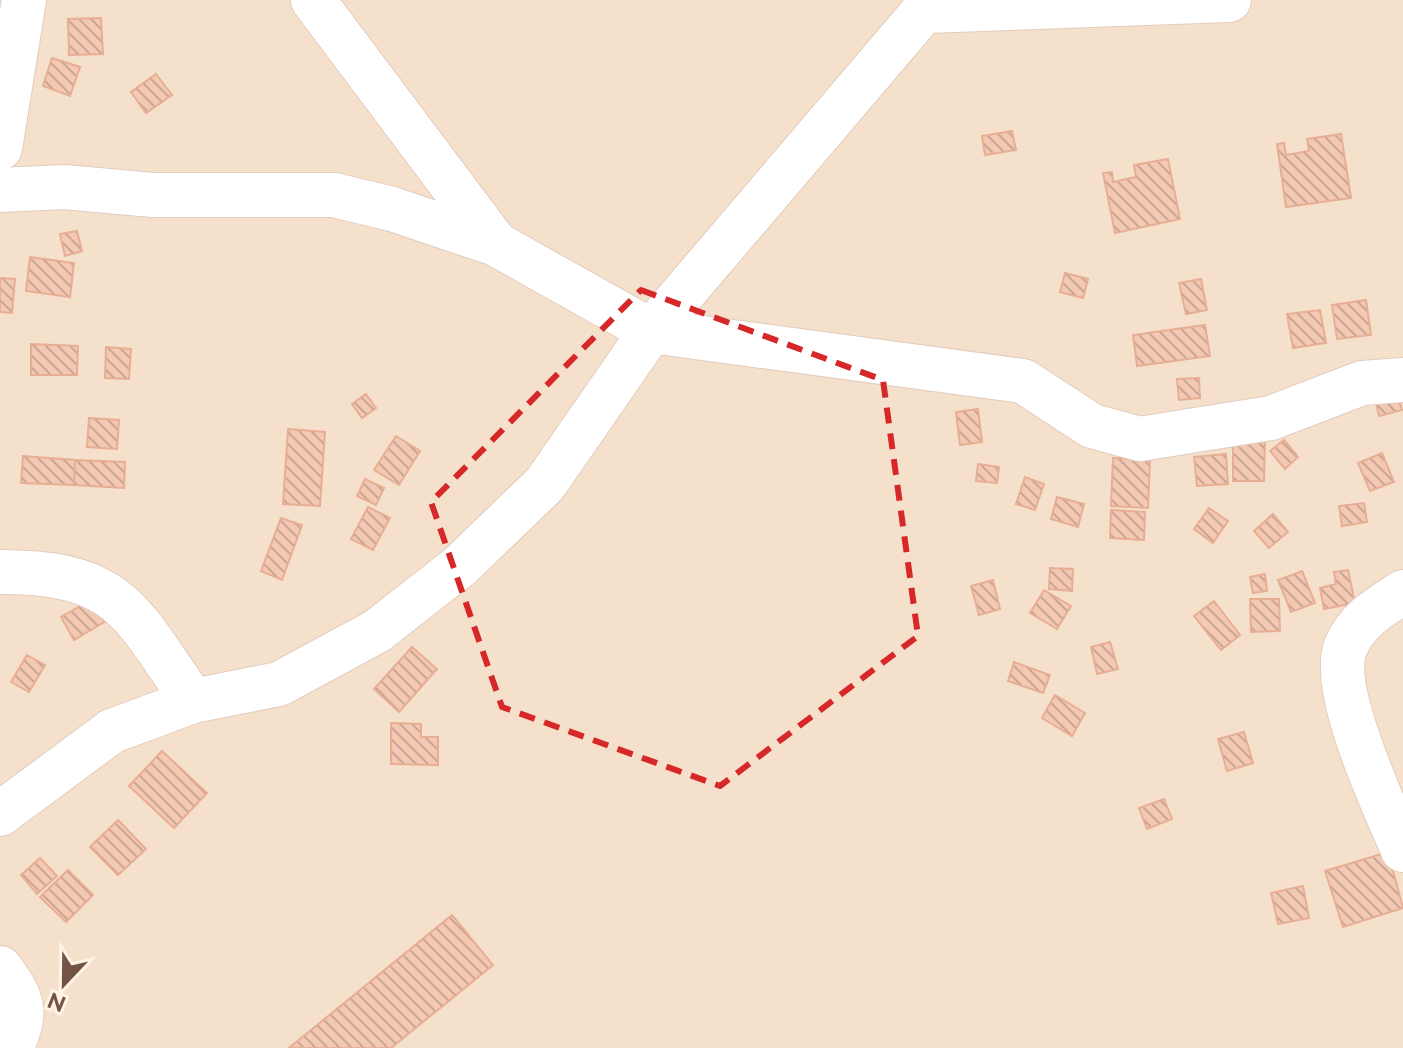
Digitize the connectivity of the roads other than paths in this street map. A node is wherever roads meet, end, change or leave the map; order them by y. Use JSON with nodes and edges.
{"nodes":[{"id":1,"x":24,"y":0,"type":"edge"},
{"id":2,"x":313,"y":0,"type":"edge"},
{"id":3,"x":1229,"y":0,"type":"edge"},
{"id":4,"x":930,"y":5,"type":"edge"},
{"id":5,"x":0,"y":148,"type":"edge"},
{"id":6,"x":0,"y":190,"type":"edge"},
{"id":7,"x":496,"y":244,"type":"junction"},
{"id":8,"x":651,"y":331,"type":"junction"},
{"id":9,"x":1403,"y":380,"type":"edge"},
{"id":10,"x":0,"y":572,"type":"edge"},
{"id":11,"x":1403,"y":592,"type":"edge"},
{"id":12,"x":193,"y":701,"type":"junction"},
{"id":13,"x":0,"y":814,"type":"edge"},
{"id":14,"x":1403,"y":850,"type":"edge"},
{"id":15,"x":0,"y":968,"type":"edge"},
{"id":16,"x":11,"y":1048,"type":"edge"}],
"edges":[{"from":1,"to":5,"type":"street"},
{"from":2,"to":7,"type":"street"},
{"from":3,"to":4,"type":"street"},
{"from":4,"to":8,"type":"street"},
{"from":6,"to":7,"type":"street"},
{"from":7,"to":8,"type":"street"},
{"from":8,"to":9,"type":"street"},
{"from":8,"to":12,"type":"street"},
{"from":10,"to":12,"type":"street"},
{"from":11,"to":14,"type":"street"},
{"from":12,"to":13,"type":"street"},
{"from":15,"to":16,"type":"street"}]}
